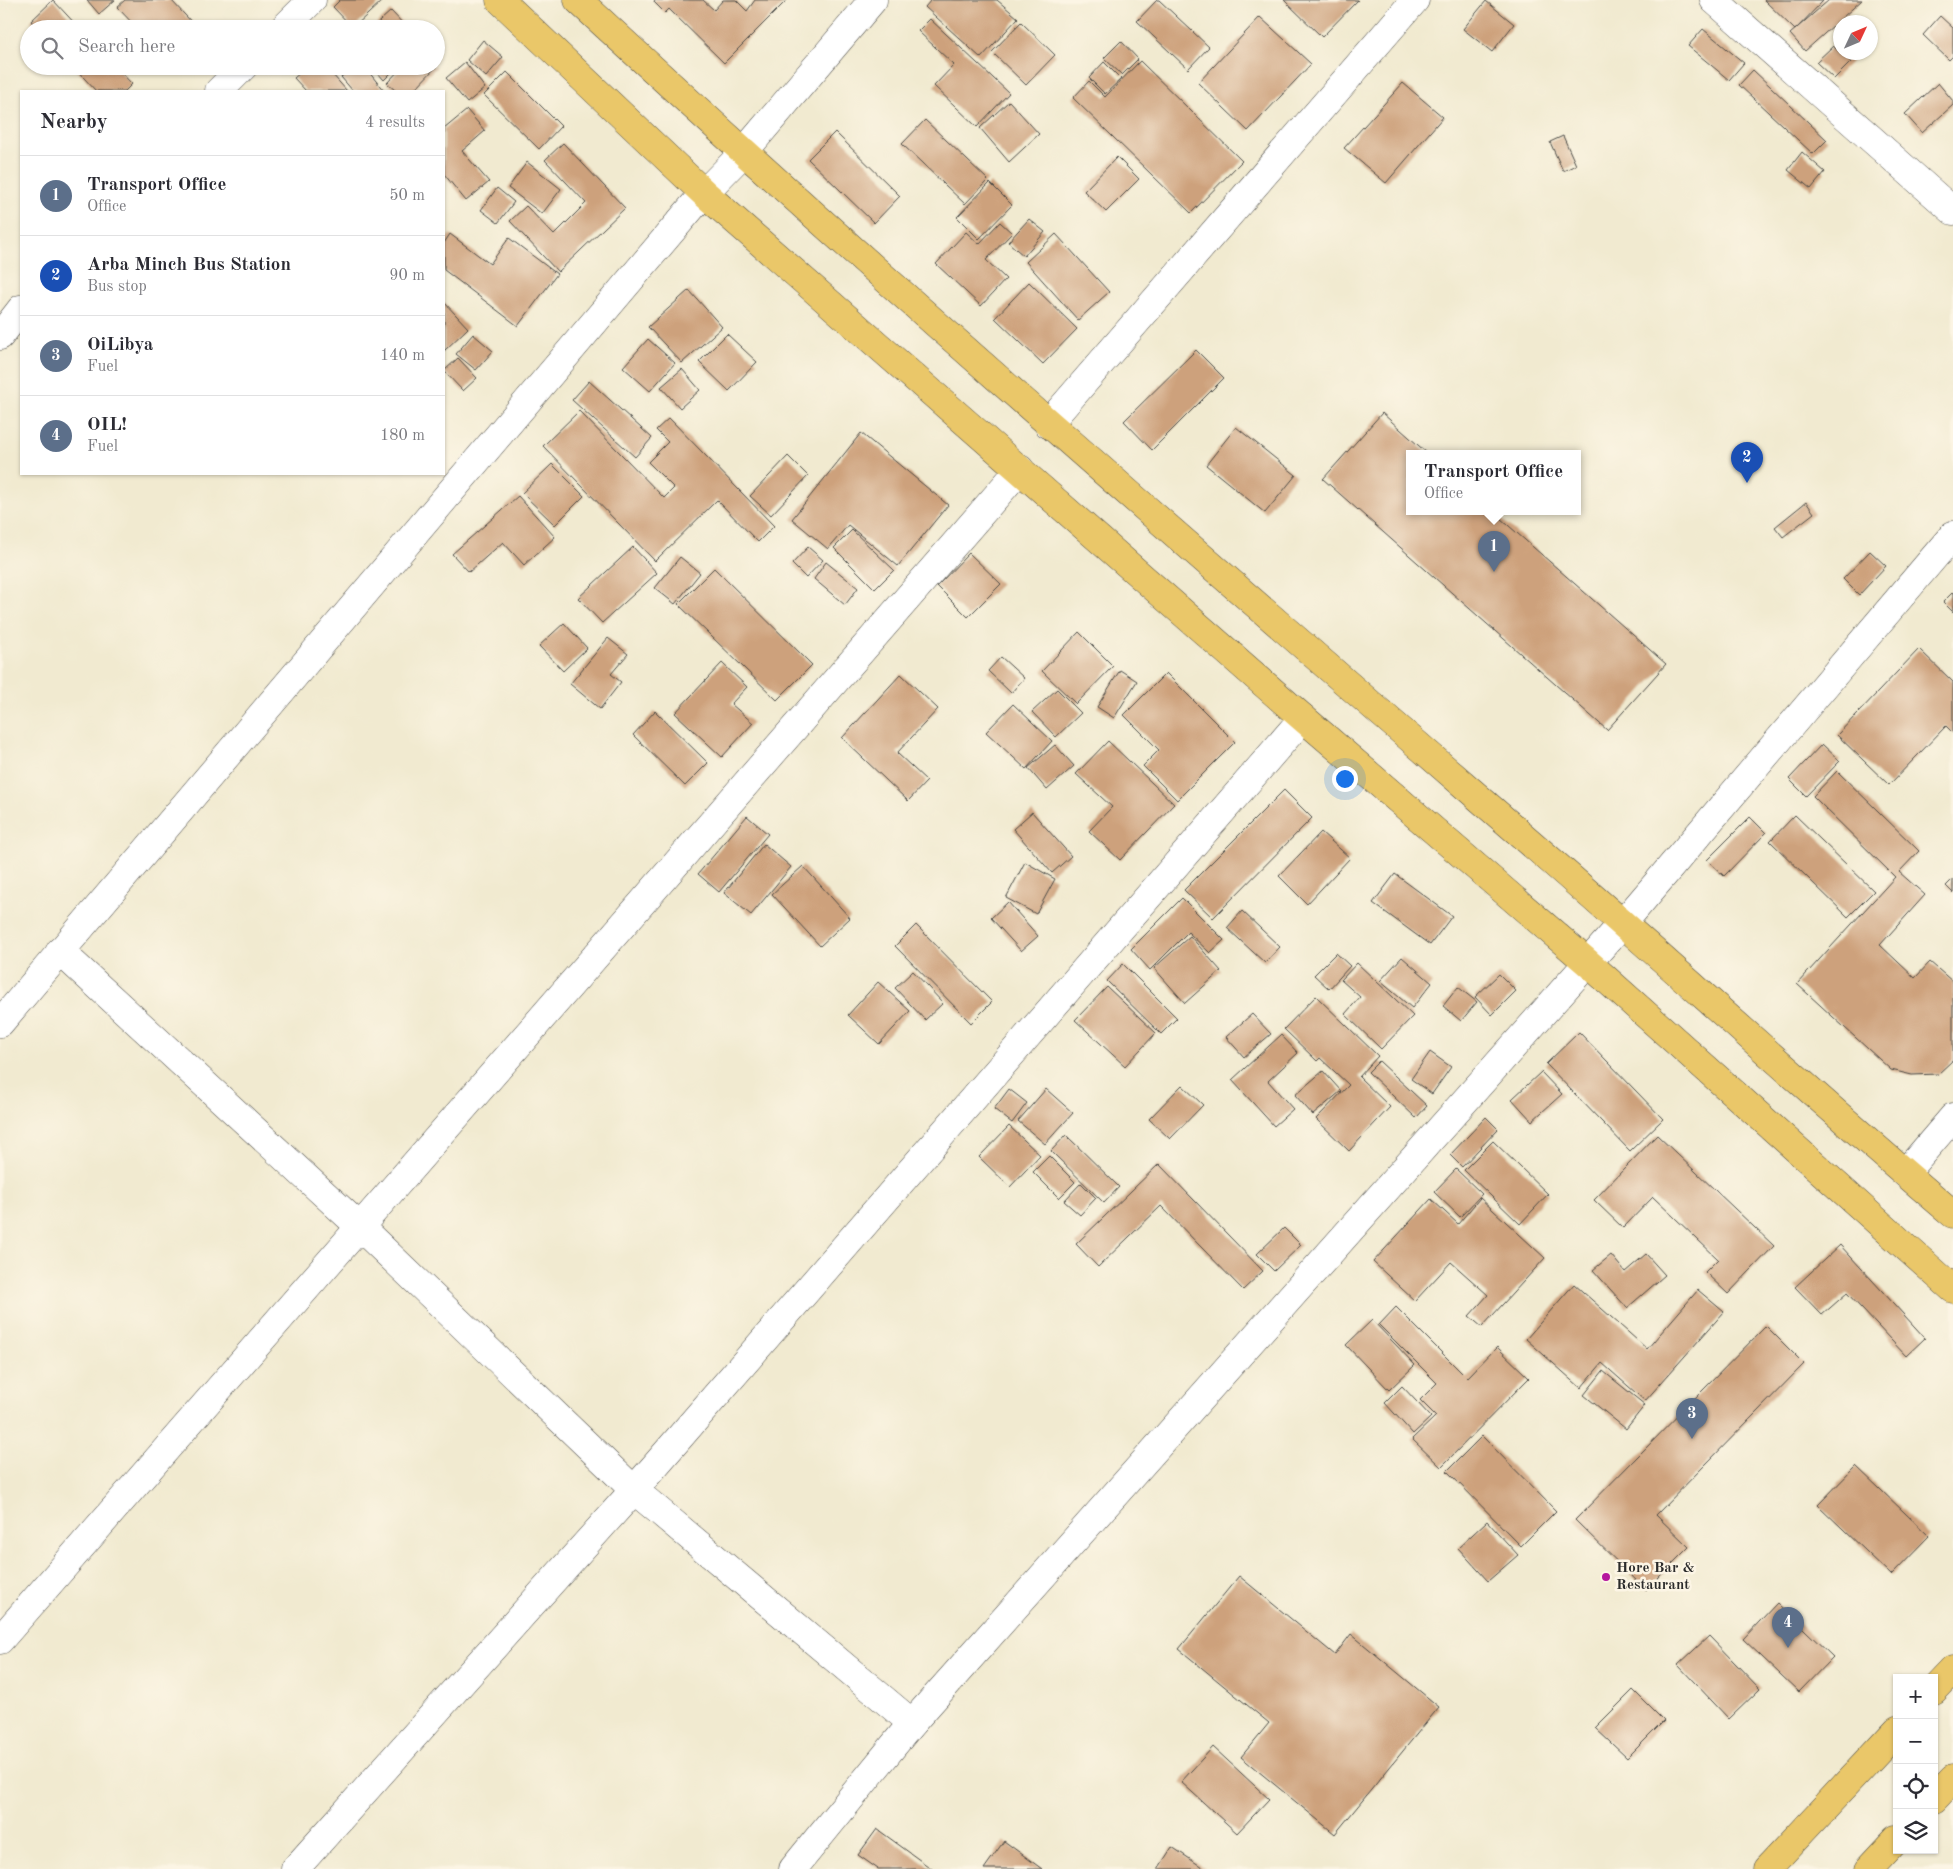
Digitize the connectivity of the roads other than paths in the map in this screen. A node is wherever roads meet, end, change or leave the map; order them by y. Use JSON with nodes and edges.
{"nodes":[{"id":1,"x":312,"y":0,"type":"edge"},
{"id":2,"x":500,"y":0,"type":"edge"},
{"id":3,"x":578,"y":0,"type":"edge"},
{"id":4,"x":873,"y":0,"type":"edge"},
{"id":5,"x":1416,"y":0,"type":"edge"},
{"id":6,"x":1714,"y":0,"type":"edge"},
{"id":7,"x":292,"y":20,"type":"edge"},
{"id":8,"x":235,"y":75,"type":"edge"},
{"id":9,"x":220,"y":90,"type":"edge"},
{"id":10,"x":744,"y":153,"type":"junction"},
{"id":11,"x":704,"y":193,"type":"junction"},
{"id":12,"x":1953,"y":211,"type":"edge"},
{"id":13,"x":20,"y":310,"type":"edge"},
{"id":14,"x":0,"y":336,"type":"edge"},
{"id":15,"x":1048,"y":424,"type":"junction"},
{"id":16,"x":1020,"y":469,"type":"junction"},
{"id":17,"x":1953,"y":535,"type":"edge"},
{"id":18,"x":1303,"y":718,"type":"junction"},
{"id":19,"x":1623,"y":923,"type":"junction"},
{"id":20,"x":60,"y":951,"type":"junction"},
{"id":21,"x":1587,"y":962,"type":"junction"},
{"id":22,"x":0,"y":1023,"type":"edge"},
{"id":23,"x":1953,"y":1117,"type":"edge"},
{"id":24,"x":1905,"y":1173,"type":"junction"},
{"id":25,"x":1953,"y":1214,"type":"edge"},
{"id":26,"x":359,"y":1226,"type":"junction"},
{"id":27,"x":1953,"y":1289,"type":"edge"},
{"id":28,"x":634,"y":1490,"type":"junction"},
{"id":29,"x":0,"y":1640,"type":"edge"},
{"id":30,"x":1953,"y":1670,"type":"edge"},
{"id":31,"x":1938,"y":1686,"type":"edge"},
{"id":32,"x":912,"y":1723,"type":"junction"},
{"id":33,"x":1893,"y":1734,"type":"edge"},
{"id":34,"x":1953,"y":1780,"type":"edge"},
{"id":35,"x":1938,"y":1795,"type":"edge"},
{"id":36,"x":1893,"y":1843,"type":"edge"},
{"id":37,"x":295,"y":1869,"type":"edge"},
{"id":38,"x":793,"y":1869,"type":"edge"},
{"id":39,"x":1767,"y":1869,"type":"edge"},
{"id":40,"x":1869,"y":1869,"type":"edge"}],
"edges":[{"from":1,"to":7,"type":"street"},
{"from":2,"to":11,"type":"main road"},
{"from":3,"to":10,"type":"main road"},
{"from":4,"to":10,"type":"street"},
{"from":5,"to":15,"type":"street"},
{"from":6,"to":12,"type":"street"},
{"from":8,"to":9,"type":"street"},
{"from":10,"to":11,"type":"street"},
{"from":10,"to":15,"type":"main road"},
{"from":11,"to":16,"type":"main road"},
{"from":11,"to":20,"type":"street"},
{"from":13,"to":14,"type":"street"},
{"from":15,"to":19,"type":"main road"},
{"from":16,"to":18,"type":"main road"},
{"from":16,"to":26,"type":"street"},
{"from":17,"to":19,"type":"street"},
{"from":18,"to":21,"type":"main road"},
{"from":18,"to":28,"type":"street"},
{"from":19,"to":21,"type":"street"},
{"from":19,"to":24,"type":"main road"},
{"from":20,"to":22,"type":"street"},
{"from":20,"to":26,"type":"street"},
{"from":21,"to":27,"type":"main road"},
{"from":21,"to":32,"type":"street"},
{"from":23,"to":24,"type":"street"},
{"from":24,"to":25,"type":"main road"},
{"from":26,"to":28,"type":"street"},
{"from":26,"to":29,"type":"street"},
{"from":28,"to":32,"type":"street"},
{"from":28,"to":37,"type":"street"},
{"from":30,"to":31,"type":"main road"},
{"from":32,"to":38,"type":"street"},
{"from":33,"to":39,"type":"main road"},
{"from":34,"to":35,"type":"main road"},
{"from":36,"to":40,"type":"main road"}]}
